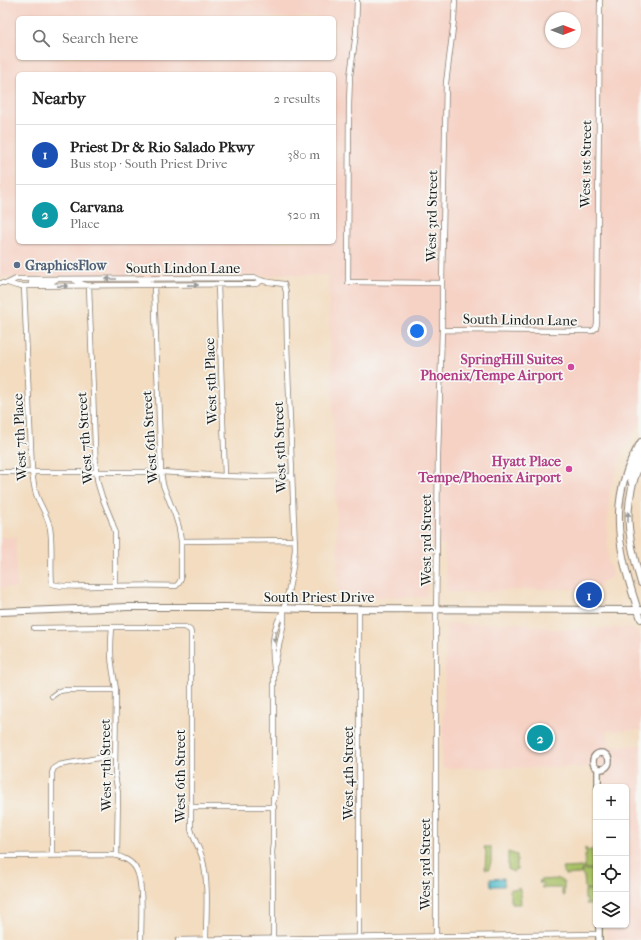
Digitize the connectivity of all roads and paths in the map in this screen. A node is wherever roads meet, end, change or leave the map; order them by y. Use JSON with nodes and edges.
{"nodes":[{"id":1,"x":357,"y":0,"type":"edge"},
{"id":2,"x":455,"y":0,"type":"edge"},
{"id":3,"x":600,"y":0,"type":"edge"},
{"id":4,"x":198,"y":278,"type":"junction"},
{"id":5,"x":55,"y":279,"type":"junction"},
{"id":6,"x":72,"y":279,"type":"junction"},
{"id":7,"x":136,"y":279,"type":"junction"},
{"id":8,"x":261,"y":281,"type":"junction"},
{"id":9,"x":0,"y":283,"type":"edge"},
{"id":10,"x":8,"y":283,"type":"junction"},
{"id":11,"x":442,"y":283,"type":"junction"},
{"id":12,"x":284,"y":284,"type":"joint"},
{"id":13,"x":218,"y":285,"type":"junction"},
{"id":14,"x":24,"y":286,"type":"junction"},
{"id":15,"x":89,"y":286,"type":"junction"},
{"id":16,"x":154,"y":286,"type":"junction"},
{"id":17,"x":596,"y":328,"type":"joint"},
{"id":18,"x":442,"y":330,"type":"junction"},
{"id":19,"x":641,"y":442,"type":"edge"},
{"id":20,"x":641,"y":450,"type":"edge"},
{"id":21,"x":641,"y":461,"type":"edge"},
{"id":22,"x":32,"y":471,"type":"junction"},
{"id":23,"x":0,"y":472,"type":"edge"},
{"id":24,"x":96,"y":472,"type":"junction"},
{"id":25,"x":161,"y":472,"type":"junction"},
{"id":26,"x":225,"y":476,"type":"junction"},
{"id":27,"x":292,"y":476,"type":"junction"},
{"id":28,"x":632,"y":484,"type":"junction"},
{"id":29,"x":295,"y":540,"type":"junction"},
{"id":30,"x":180,"y":541,"type":"junction"},
{"id":31,"x":641,"y":582,"type":"edge"},
{"id":32,"x":115,"y":586,"type":"junction"},
{"id":33,"x":284,"y":609,"type":"junction"},
{"id":34,"x":359,"y":609,"type":"junction"},
{"id":35,"x":437,"y":609,"type":"junction"},
{"id":36,"x":639,"y":610,"type":"edge"},
{"id":37,"x":0,"y":612,"type":"edge"},
{"id":38,"x":641,"y":619,"type":"edge"},
{"id":39,"x":112,"y":627,"type":"junction"},
{"id":40,"x":34,"y":628,"type":"dead end"},
{"id":41,"x":116,"y":690,"type":"junction"},
{"id":42,"x":52,"y":696,"type":"dead end"},
{"id":43,"x":115,"y":755,"type":"junction"},
{"id":44,"x":598,"y":769,"type":"dead end"},
{"id":45,"x":598,"y":784,"type":"edge"},
{"id":46,"x":191,"y":808,"type":"junction"},
{"id":47,"x":274,"y":808,"type":"junction"},
{"id":48,"x":52,"y":855,"type":"junction"},
{"id":49,"x":0,"y":856,"type":"edge"},
{"id":50,"x":117,"y":856,"type":"junction"},
{"id":51,"x":436,"y":936,"type":"junction"},
{"id":52,"x":359,"y":937,"type":"junction"},
{"id":53,"x":598,"y":937,"type":"edge"},
{"id":54,"x":483,"y":938,"type":"edge"},
{"id":55,"x":206,"y":939,"type":"edge"},
{"id":56,"x":273,"y":939,"type":"edge"},
{"id":57,"x":141,"y":940,"type":"edge"},
{"id":58,"x":178,"y":940,"type":"edge"}],
"edges":[{"from":1,"to":11,"type":"street"},
{"from":2,"to":11,"type":"street","name":"West 3rd Street"},
{"from":3,"to":17,"type":"street","name":"West 1st Street"},
{"from":4,"to":7,"type":"street","name":"South Lindon Lane"},
{"from":4,"to":8,"type":"street","name":"South Lindon Lane"},
{"from":4,"to":13,"type":"street"},
{"from":5,"to":6,"type":"street","name":"South Lindon Lane"},
{"from":5,"to":10,"type":"street","name":"South Lindon Lane"},
{"from":5,"to":14,"type":"street"},
{"from":7,"to":6,"type":"street","name":"South Lindon Lane","one_way":true},
{"from":6,"to":15,"type":"street"},
{"from":7,"to":16,"type":"street"},
{"from":8,"to":12,"type":"street","name":"South Lindon Lane"},
{"from":8,"to":13,"type":"street","name":"South Lindon Lane"},
{"from":9,"to":10,"type":"street","name":"South Lindon Lane"},
{"from":10,"to":14,"type":"street","name":"South Lindon Lane"},
{"from":11,"to":18,"type":"street","name":"West 3rd Street"},
{"from":12,"to":27,"type":"street","name":"West 5th Street"},
{"from":16,"to":13,"type":"street","name":"South Lindon Lane","one_way":true},
{"from":13,"to":26,"type":"street","name":"West 5th Place"},
{"from":14,"to":15,"type":"street","name":"South Lindon Lane","one_way":true},
{"from":14,"to":22,"type":"street","name":"West 7th Place"},
{"from":15,"to":16,"type":"street","name":"South Lindon Lane"},
{"from":15,"to":24,"type":"street","name":"West 7th Street"},
{"from":16,"to":25,"type":"street","name":"West 6th Street"},
{"from":17,"to":18,"type":"street","name":"South Lindon Lane"},
{"from":18,"to":35,"type":"street","name":"West 3rd Street"},
{"from":19,"to":36,"type":"main road"},
{"from":20,"to":28,"type":"main road"},
{"from":21,"to":28,"type":"main road"},
{"from":22,"to":23,"type":"street"},
{"from":22,"to":24,"type":"street"},
{"from":22,"to":32,"type":"street","name":"West 7th Place"},
{"from":24,"to":25,"type":"street"},
{"from":24,"to":32,"type":"street","name":"West 7th Street"},
{"from":25,"to":26,"type":"street"},
{"from":25,"to":30,"type":"street","name":"West 6th Street"},
{"from":26,"to":27,"type":"street"},
{"from":27,"to":29,"type":"street","name":"West 5th Street"},
{"from":31,"to":28,"type":"main road","one_way":true},
{"from":29,"to":30,"type":"street"},
{"from":29,"to":33,"type":"street","name":"West 5th Street"},
{"from":30,"to":32,"type":"street","name":"West 6th Street"},
{"from":33,"to":34,"type":"main road","name":"South Priest Drive"},
{"from":33,"to":37,"type":"main road","name":"South Priest Drive"},
{"from":33,"to":47,"type":"street","name":"West 5th Street"},
{"from":34,"to":35,"type":"main road","name":"South Priest Drive"},
{"from":34,"to":52,"type":"street","name":"West 4th Street"},
{"from":35,"to":36,"type":"main road","name":"South Priest Drive"},
{"from":35,"to":51,"type":"street","name":"West 3rd Street"},
{"from":36,"to":38,"type":"main road"},
{"from":39,"to":40,"type":"street"},
{"from":39,"to":41,"type":"street","name":"West 7th Street"},
{"from":39,"to":46,"type":"street","name":"West 6th Street"},
{"from":41,"to":42,"type":"street"},
{"from":41,"to":43,"type":"street","name":"West 7th Street"},
{"from":43,"to":48,"type":"street"},
{"from":43,"to":50,"type":"street","name":"West 7th Street"},
{"from":44,"to":45,"type":"street"},
{"from":46,"to":47,"type":"street"},
{"from":46,"to":55,"type":"street","name":"West 6th Street"},
{"from":47,"to":56,"type":"street","name":"West 5th Street"},
{"from":48,"to":49,"type":"street"},
{"from":48,"to":50,"type":"street"},
{"from":50,"to":57,"type":"street"},
{"from":51,"to":52,"type":"street"},
{"from":51,"to":54,"type":"street"},
{"from":52,"to":56,"type":"street"},
{"from":53,"to":54,"type":"street"},
{"from":55,"to":56,"type":"street"},
{"from":55,"to":58,"type":"street"}]}
